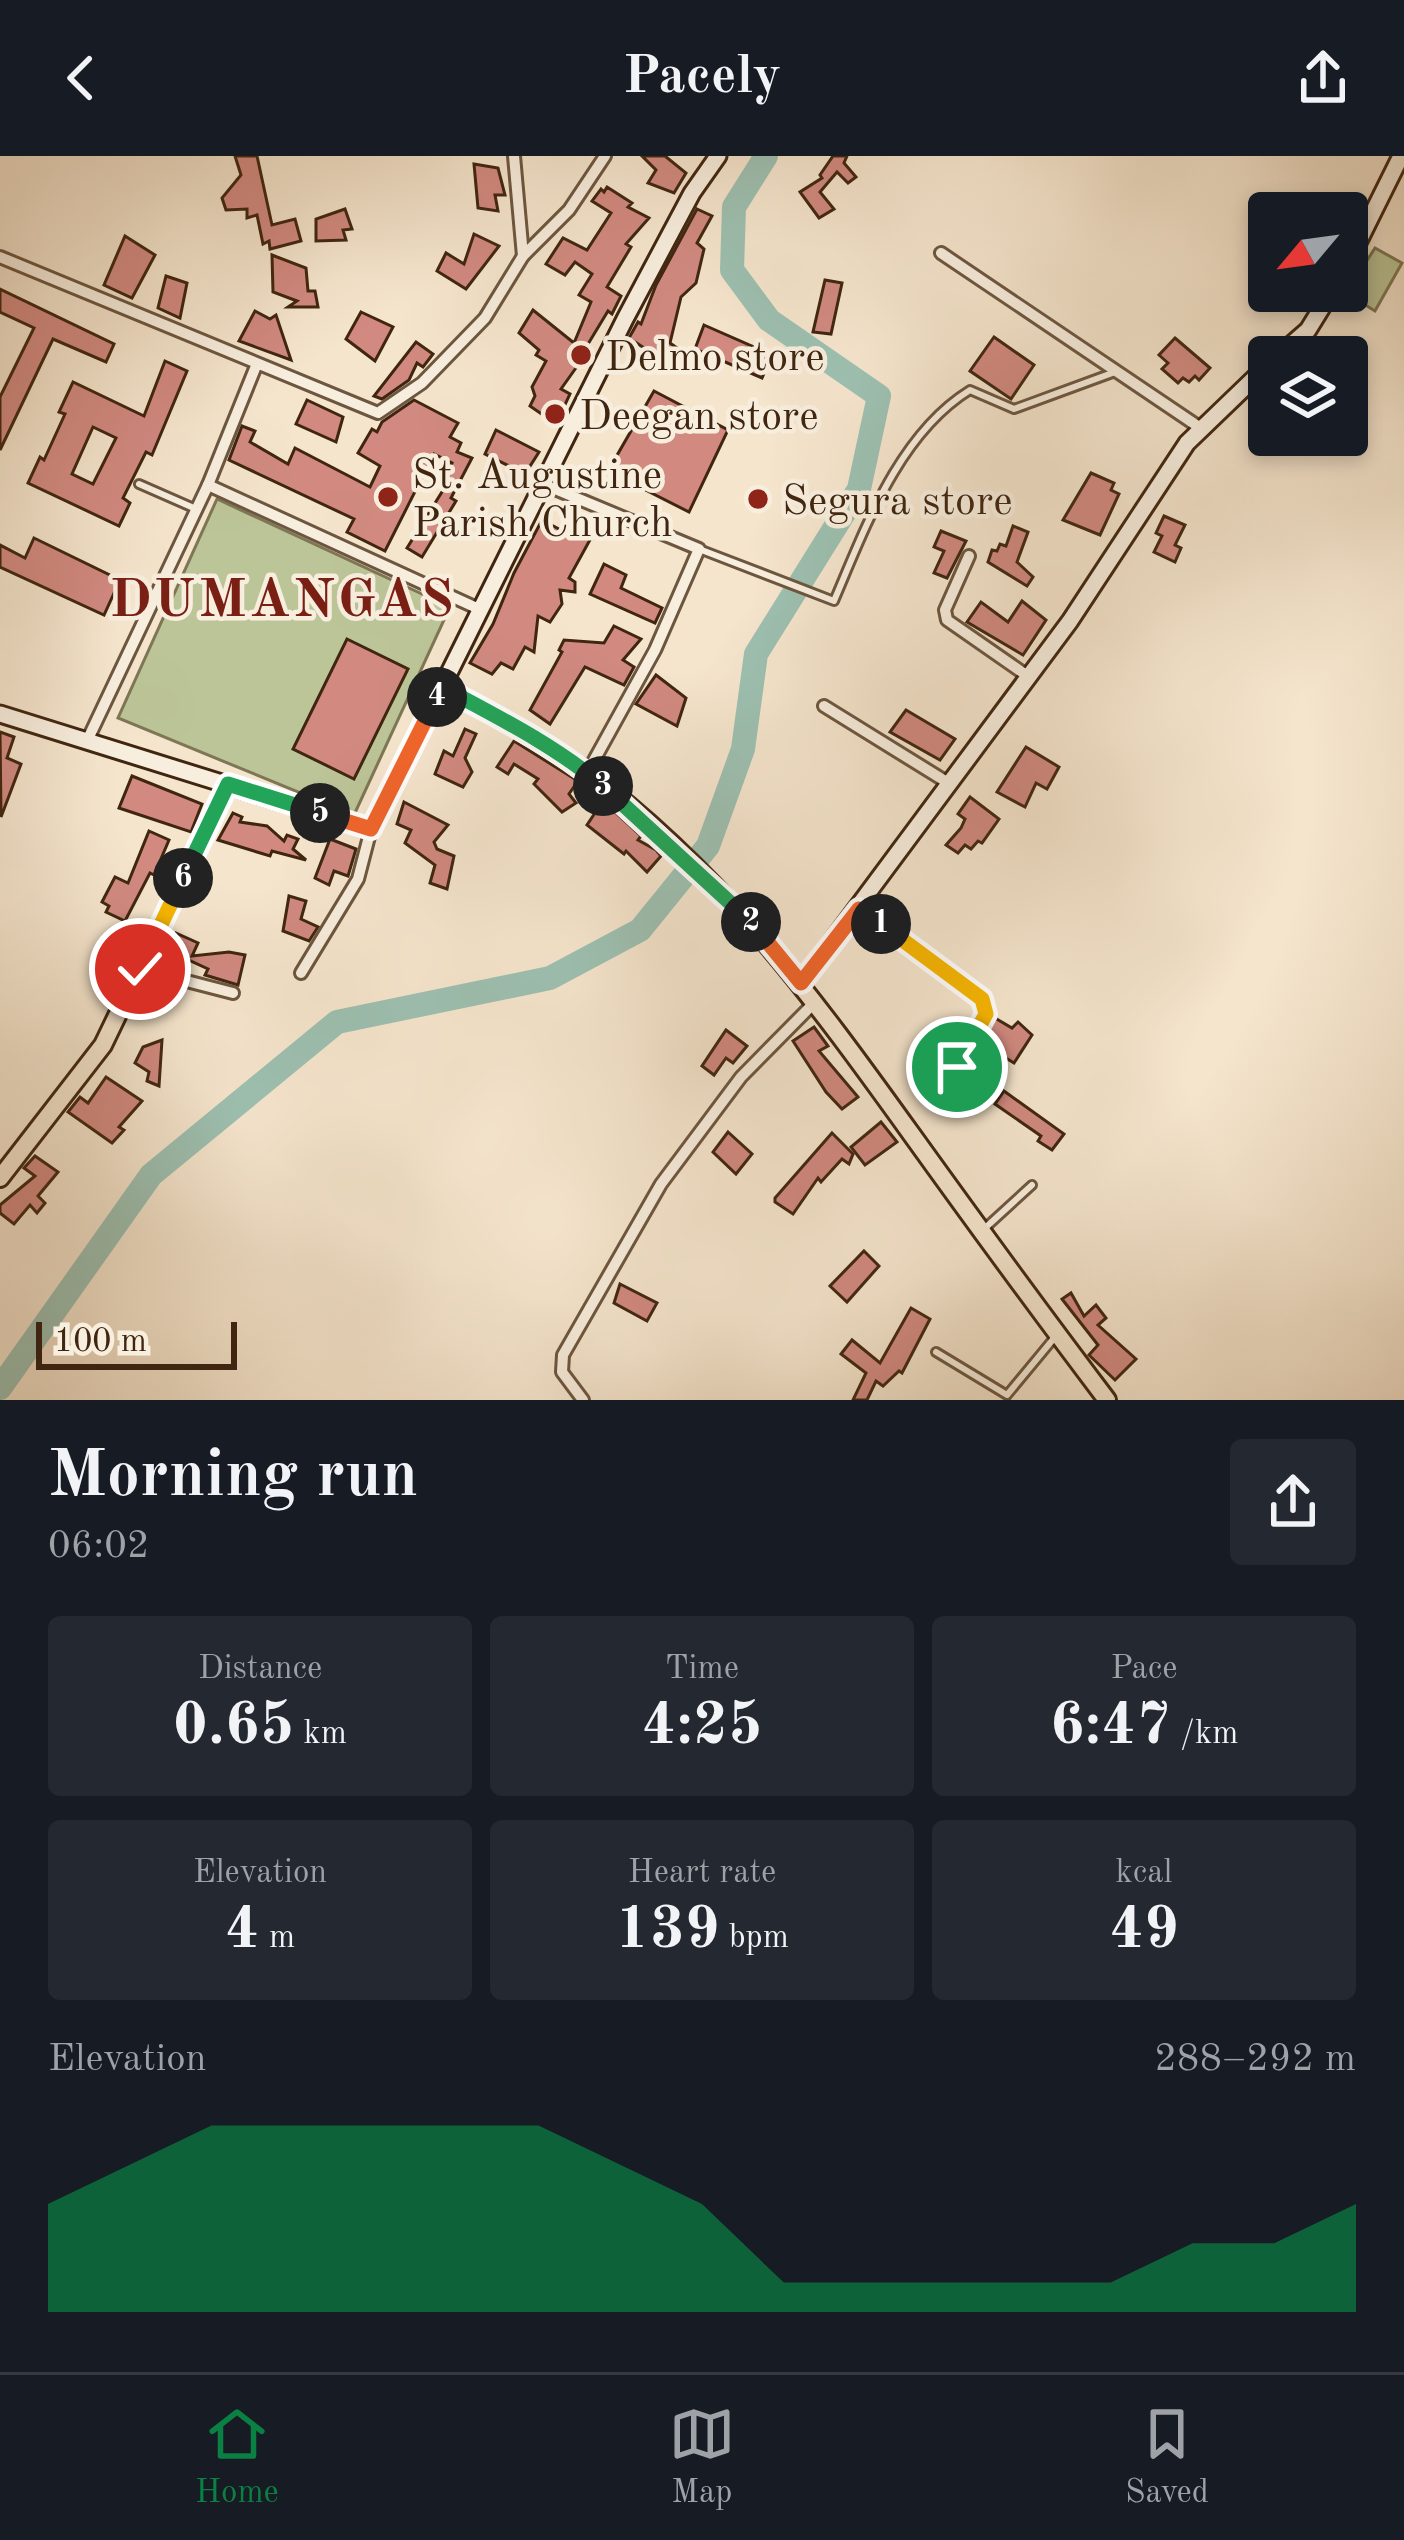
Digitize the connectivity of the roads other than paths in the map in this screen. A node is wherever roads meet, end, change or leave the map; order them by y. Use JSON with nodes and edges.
{"nodes":[{"id":1,"x":514,"y":156,"type":"edge"},
{"id":2,"x":605,"y":156,"type":"edge"},
{"id":3,"x":718,"y":156,"type":"edge"},
{"id":4,"x":1402,"y":156,"type":"edge"},
{"id":5,"x":1368,"y":223,"type":"edge"},
{"id":6,"x":941,"y":254,"type":"dead end"},
{"id":7,"x":523,"y":256,"type":"junction"},
{"id":8,"x":0,"y":257,"type":"edge"},
{"id":9,"x":1319,"y":312,"type":"edge"},
{"id":10,"x":1301,"y":336,"type":"edge"},
{"id":11,"x":256,"y":366,"type":"junction"},
{"id":12,"x":1116,"y":371,"type":"junction"},
{"id":13,"x":1248,"y":384,"type":"edge"},
{"id":14,"x":1202,"y":429,"type":"junction"},
{"id":15,"x":139,"y":484,"type":"dead end"},
{"id":16,"x":543,"y":484,"type":"junction"},
{"id":17,"x":208,"y":485,"type":"junction"},
{"id":18,"x":196,"y":509,"type":"junction"},
{"id":19,"x":699,"y":549,"type":"junction"},
{"id":20,"x":969,"y":556,"type":"dead end"},
{"id":21,"x":478,"y":609,"type":"junction"},
{"id":22,"x":1029,"y":676,"type":"junction"},
{"id":23,"x":442,"y":687,"type":"junction"},
{"id":24,"x":824,"y":706,"type":"dead end"},
{"id":25,"x":0,"y":714,"type":"edge"},
{"id":26,"x":87,"y":741,"type":"junction"},
{"id":27,"x":587,"y":773,"type":"junction"},
{"id":28,"x":228,"y":784,"type":"junction"},
{"id":29,"x":950,"y":784,"type":"junction"},
{"id":30,"x":371,"y":829,"type":"junction"},
{"id":31,"x":859,"y":909,"type":"junction"},
{"id":32,"x":140,"y":969,"type":"junction"},
{"id":33,"x":302,"y":973,"type":"dead end"},
{"id":34,"x":801,"y":983,"type":"junction"},
{"id":35,"x":233,"y":993,"type":"dead end"},
{"id":36,"x":815,"y":1001,"type":"junction"},
{"id":37,"x":957,"y":1067,"type":"dead end"},
{"id":38,"x":0,"y":1178,"type":"edge"},
{"id":39,"x":1032,"y":1185,"type":"dead end"},
{"id":40,"x":982,"y":1232,"type":"junction"},
{"id":41,"x":1057,"y":1334,"type":"junction"},
{"id":42,"x":936,"y":1352,"type":"dead end"},
{"id":43,"x":584,"y":1400,"type":"edge"},
{"id":44,"x":1107,"y":1400,"type":"edge"}],
"edges":[{"from":1,"to":7,"type":"street"},
{"from":2,"to":7,"type":"street"},
{"from":3,"to":16,"type":"street"},
{"from":4,"to":5,"type":"street"},
{"from":6,"to":12,"type":"street"},
{"from":7,"to":11,"type":"street"},
{"from":8,"to":11,"type":"street"},
{"from":9,"to":10,"type":"street"},
{"from":11,"to":17,"type":"street"},
{"from":12,"to":14,"type":"street"},
{"from":12,"to":19,"type":"lane"},
{"from":13,"to":14,"type":"street"},
{"from":14,"to":22,"type":"street"},
{"from":15,"to":18,"type":"lane"},
{"from":16,"to":19,"type":"street"},
{"from":16,"to":21,"type":"street"},
{"from":17,"to":18,"type":"street"},
{"from":17,"to":21,"type":"street"},
{"from":18,"to":26,"type":"street"},
{"from":19,"to":27,"type":"street"},
{"from":20,"to":22,"type":"street"},
{"from":21,"to":23,"type":"street"},
{"from":22,"to":29,"type":"street"},
{"from":23,"to":27,"type":"main road"},
{"from":23,"to":30,"type":"main road"},
{"from":24,"to":29,"type":"street"},
{"from":25,"to":26,"type":"street"},
{"from":26,"to":28,"type":"street"},
{"from":27,"to":34,"type":"main road"},
{"from":28,"to":30,"type":"main road"},
{"from":28,"to":32,"type":"main road"},
{"from":29,"to":31,"type":"street"},
{"from":30,"to":33,"type":"street"},
{"from":31,"to":34,"type":"street"},
{"from":31,"to":37,"type":"street"},
{"from":32,"to":35,"type":"street"},
{"from":32,"to":38,"type":"main road"},
{"from":34,"to":36,"type":"main road"},
{"from":36,"to":40,"type":"main road"},
{"from":36,"to":43,"type":"street"},
{"from":39,"to":40,"type":"lane"},
{"from":40,"to":41,"type":"main road"},
{"from":41,"to":42,"type":"lane"},
{"from":41,"to":44,"type":"main road"}]}
